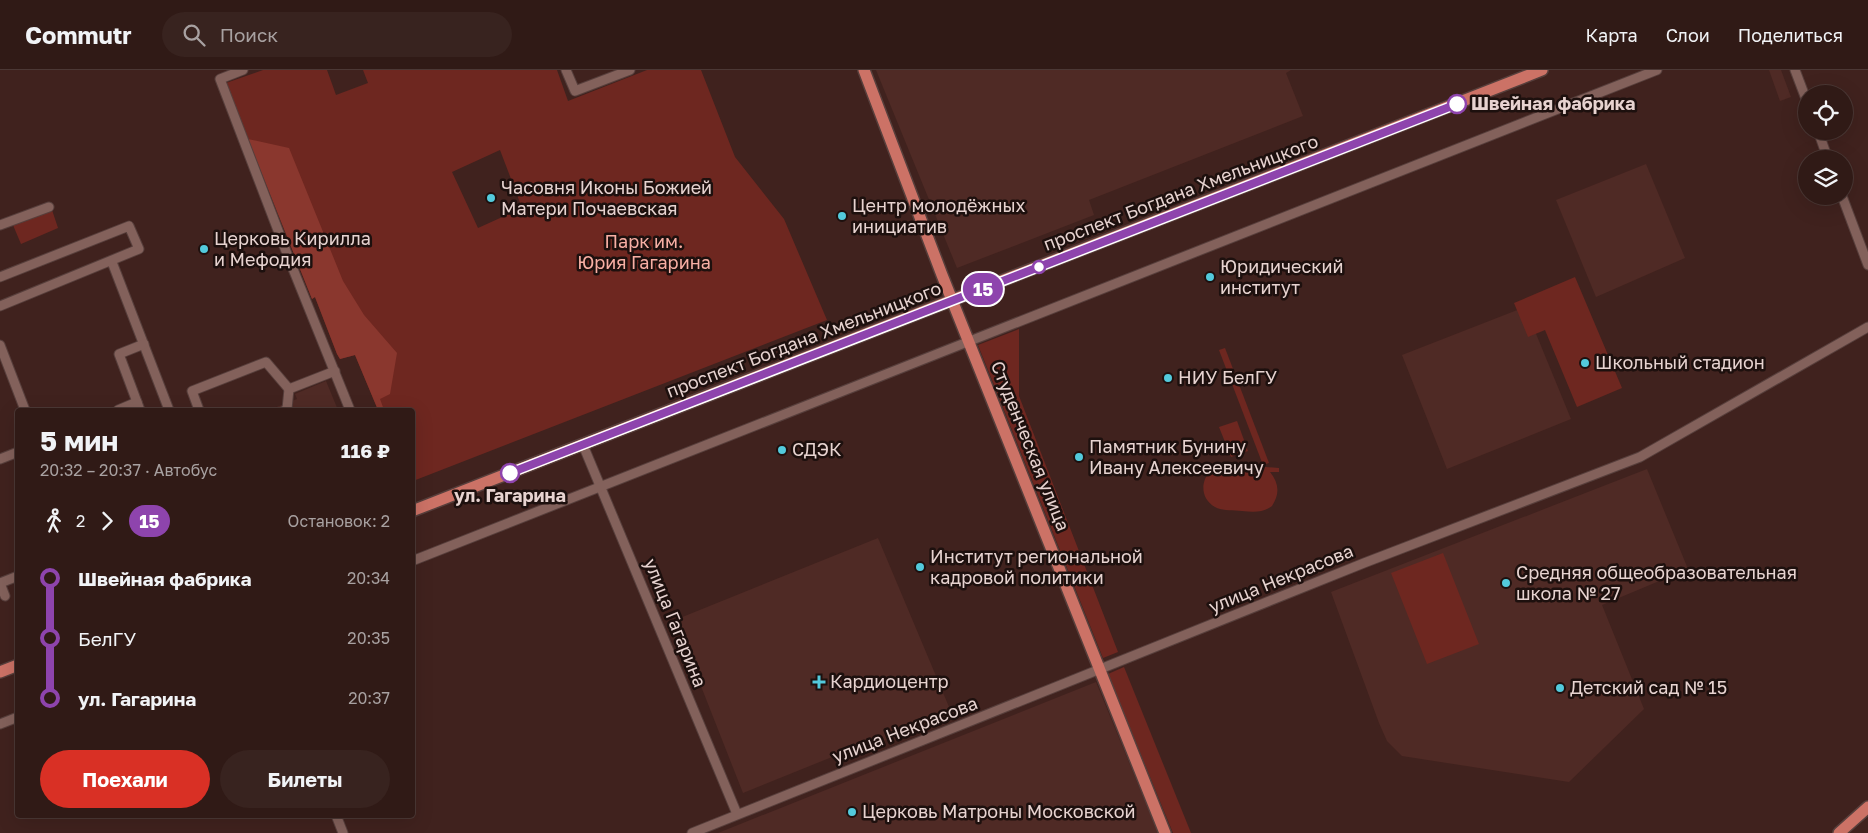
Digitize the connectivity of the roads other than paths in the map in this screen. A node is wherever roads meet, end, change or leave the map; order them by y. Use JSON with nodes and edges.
{"nodes":[{"id":1,"x":243,"y":70,"type":"edge"},
{"id":2,"x":566,"y":70,"type":"edge"},
{"id":3,"x":630,"y":70,"type":"edge"},
{"id":4,"x":864,"y":70,"type":"edge"},
{"id":5,"x":1542,"y":70,"type":"edge"},
{"id":6,"x":1657,"y":70,"type":"edge"},
{"id":7,"x":1795,"y":70,"type":"edge"},
{"id":8,"x":1801,"y":85,"type":"edge"},
{"id":9,"x":1845,"y":205,"type":"edge"},
{"id":10,"x":49,"y":207,"type":"dead end"},
{"id":11,"x":0,"y":225,"type":"edge"},
{"id":12,"x":112,"y":262,"type":"junction"},
{"id":13,"x":1868,"y":264,"type":"edge"},
{"id":14,"x":0,"y":276,"type":"edge"},
{"id":15,"x":952,"y":301,"type":"junction"},
{"id":16,"x":0,"y":306,"type":"edge"},
{"id":17,"x":1868,"y":327,"type":"edge"},
{"id":18,"x":969,"y":342,"type":"junction"},
{"id":19,"x":144,"y":344,"type":"junction"},
{"id":20,"x":0,"y":345,"type":"edge"},
{"id":21,"x":335,"y":370,"type":"junction"},
{"id":22,"x":289,"y":389,"type":"junction"},
{"id":23,"x":139,"y":406,"type":"edge"},
{"id":24,"x":24,"y":408,"type":"edge"},
{"id":25,"x":168,"y":408,"type":"edge"},
{"id":26,"x":198,"y":408,"type":"edge"},
{"id":27,"x":287,"y":408,"type":"edge"},
{"id":28,"x":349,"y":408,"type":"edge"},
{"id":29,"x":583,"y":445,"type":"junction"},
{"id":30,"x":15,"y":453,"type":"edge"},
{"id":31,"x":0,"y":459,"type":"edge"},
{"id":32,"x":601,"y":487,"type":"junction"},
{"id":33,"x":415,"y":510,"type":"edge"},
{"id":34,"x":415,"y":560,"type":"edge"},
{"id":35,"x":15,"y":577,"type":"edge"},
{"id":36,"x":0,"y":583,"type":"edge"},
{"id":37,"x":5,"y":596,"type":"dead end"},
{"id":38,"x":15,"y":667,"type":"edge"},
{"id":39,"x":1100,"y":670,"type":"junction"},
{"id":40,"x":0,"y":672,"type":"edge"},
{"id":41,"x":15,"y":718,"type":"edge"},
{"id":42,"x":0,"y":724,"type":"edge"},
{"id":43,"x":1868,"y":807,"type":"edge"},
{"id":44,"x":737,"y":814,"type":"junction"},
{"id":45,"x":337,"y":818,"type":"edge"},
{"id":46,"x":343,"y":833,"type":"edge"},
{"id":47,"x":692,"y":833,"type":"edge"},
{"id":48,"x":1165,"y":833,"type":"edge"},
{"id":49,"x":1839,"y":833,"type":"edge"}],
"edges":[{"from":1,"to":21,"type":"street"},
{"from":2,"to":3,"type":"street"},
{"from":4,"to":15,"type":"main road","name":"Студенческая улица"},
{"from":5,"to":15,"type":"main road","name":"проспект Богдана Хмельницкого"},
{"from":6,"to":18,"type":"street"},
{"from":7,"to":8,"type":"street"},
{"from":9,"to":13,"type":"street"},
{"from":10,"to":11,"type":"street"},
{"from":12,"to":14,"type":"street"},
{"from":12,"to":16,"type":"street"},
{"from":12,"to":19,"type":"street"},
{"from":15,"to":18,"type":"main road","name":"Студенческая улица"},
{"from":15,"to":29,"type":"main road","name":"проспект Богдана Хмельницкого"},
{"from":17,"to":39,"type":"street","name":"улица Некрасова"},
{"from":18,"to":32,"type":"street"},
{"from":18,"to":39,"type":"main road","name":"Студенческая улица"},
{"from":19,"to":23,"type":"street"},
{"from":19,"to":25,"type":"street"},
{"from":20,"to":24,"type":"street"},
{"from":21,"to":22,"type":"street"},
{"from":21,"to":28,"type":"street"},
{"from":22,"to":26,"type":"street"},
{"from":22,"to":27,"type":"street"},
{"from":29,"to":32,"type":"street","name":"улица Гагарина"},
{"from":29,"to":33,"type":"main road","name":"проспект Богдана Хмельницкого"},
{"from":30,"to":31,"type":"street"},
{"from":32,"to":34,"type":"street"},
{"from":32,"to":44,"type":"street","name":"улица Гагарина"},
{"from":35,"to":36,"type":"street"},
{"from":36,"to":37,"type":"street"},
{"from":38,"to":40,"type":"main road"},
{"from":39,"to":44,"type":"street","name":"улица Некрасова"},
{"from":39,"to":48,"type":"main road","name":"Студенческая улица"},
{"from":41,"to":42,"type":"street"},
{"from":43,"to":49,"type":"main road"},
{"from":44,"to":47,"type":"street","name":"улица Некрасова"},
{"from":45,"to":46,"type":"street"}]}
